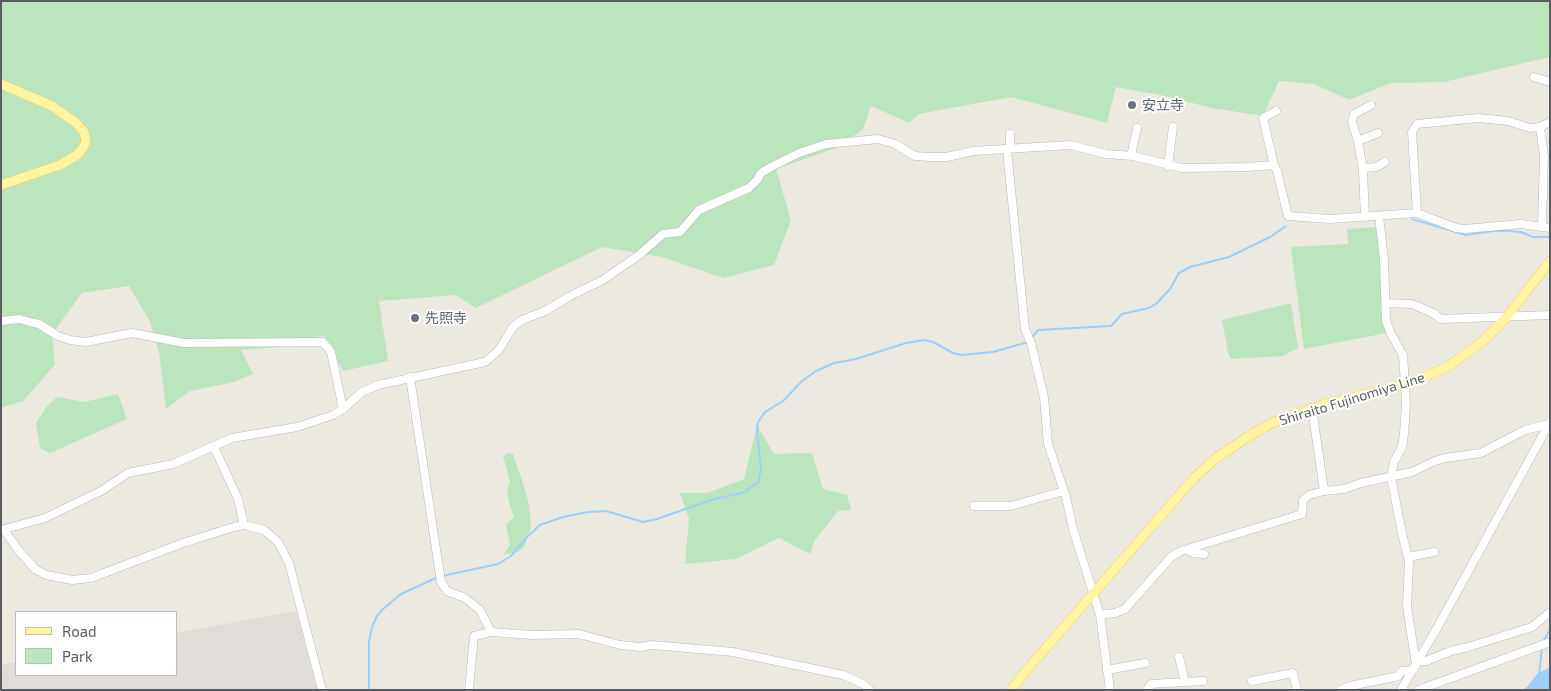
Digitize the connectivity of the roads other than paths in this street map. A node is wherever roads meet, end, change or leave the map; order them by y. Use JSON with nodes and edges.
{"nodes":[{"id":1,"x":1534,"y":77,"type":"dead end"},
{"id":2,"x":1550,"y":82,"type":"edge"},
{"id":3,"x":1,"y":84,"type":"edge"},
{"id":4,"x":1371,"y":105,"type":"dead end"},
{"id":5,"x":1276,"y":111,"type":"dead end"},
{"id":6,"x":1550,"y":122,"type":"edge"},
{"id":7,"x":1173,"y":127,"type":"dead end"},
{"id":8,"x":1540,"y":127,"type":"junction"},
{"id":9,"x":1137,"y":128,"type":"dead end"},
{"id":10,"x":1378,"y":133,"type":"dead end"},
{"id":11,"x":1010,"y":134,"type":"dead end"},
{"id":12,"x":1358,"y":141,"type":"junction"},
{"id":13,"x":1008,"y":150,"type":"junction"},
{"id":14,"x":1132,"y":156,"type":"junction"},
{"id":15,"x":1385,"y":162,"type":"dead end"},
{"id":16,"x":1274,"y":165,"type":"junction"},
{"id":17,"x":1168,"y":166,"type":"junction"},
{"id":18,"x":1363,"y":168,"type":"junction"},
{"id":19,"x":1,"y":185,"type":"edge"},
{"id":20,"x":1417,"y":213,"type":"junction"},
{"id":21,"x":1379,"y":216,"type":"junction"},
{"id":22,"x":1365,"y":217,"type":"junction"},
{"id":23,"x":1546,"y":227,"type":"edge"},
{"id":24,"x":1550,"y":261,"type":"edge"},
{"id":25,"x":1387,"y":303,"type":"junction"},
{"id":26,"x":1550,"y":316,"type":"edge"},
{"id":27,"x":1506,"y":318,"type":"junction"},
{"id":28,"x":1,"y":321,"type":"edge"},
{"id":29,"x":410,"y":377,"type":"junction"},
{"id":30,"x":1405,"y":385,"type":"junction"},
{"id":31,"x":1312,"y":408,"type":"junction"},
{"id":32,"x":343,"y":409,"type":"junction"},
{"id":33,"x":1549,"y":423,"type":"edge"},
{"id":34,"x":214,"y":447,"type":"junction"},
{"id":35,"x":1391,"y":478,"type":"junction"},
{"id":36,"x":1064,"y":491,"type":"junction"},
{"id":37,"x":1324,"y":491,"type":"junction"},
{"id":38,"x":974,"y":506,"type":"dead end"},
{"id":39,"x":244,"y":525,"type":"junction"},
{"id":40,"x":3,"y":530,"type":"edge"},
{"id":41,"x":1186,"y":550,"type":"junction"},
{"id":42,"x":1434,"y":552,"type":"dead end"},
{"id":43,"x":1204,"y":554,"type":"dead end"},
{"id":44,"x":1408,"y":557,"type":"junction"},
{"id":45,"x":1092,"y":593,"type":"junction"},
{"id":46,"x":1550,"y":613,"type":"edge"},
{"id":47,"x":1100,"y":615,"type":"junction"},
{"id":48,"x":491,"y":632,"type":"junction"},
{"id":49,"x":1549,"y":642,"type":"edge"},
{"id":50,"x":1179,"y":657,"type":"dead end"},
{"id":51,"x":1144,"y":664,"type":"dead end"},
{"id":52,"x":1416,"y":665,"type":"junction"},
{"id":53,"x":1107,"y":670,"type":"junction"},
{"id":54,"x":1203,"y":681,"type":"dead end"},
{"id":55,"x":1252,"y":681,"type":"dead end"},
{"id":56,"x":1185,"y":682,"type":"junction"},
{"id":57,"x":322,"y":690,"type":"edge"},
{"id":58,"x":469,"y":690,"type":"edge"},
{"id":59,"x":870,"y":690,"type":"edge"},
{"id":60,"x":1011,"y":690,"type":"edge"},
{"id":61,"x":1110,"y":690,"type":"edge"},
{"id":62,"x":1147,"y":690,"type":"edge"},
{"id":63,"x":1297,"y":690,"type":"edge"},
{"id":64,"x":1341,"y":690,"type":"edge"},
{"id":65,"x":1402,"y":690,"type":"edge"},
{"id":66,"x":1418,"y":690,"type":"edge"}],
"edges":[{"from":1,"to":2,"type":"street"},
{"from":3,"to":19,"type":"main road"},
{"from":4,"to":12,"type":"street"},
{"from":5,"to":16,"type":"street"},
{"from":6,"to":8,"type":"street"},
{"from":7,"to":17,"type":"street"},
{"from":8,"to":20,"type":"street"},
{"from":8,"to":23,"type":"street"},
{"from":9,"to":14,"type":"street"},
{"from":10,"to":12,"type":"street"},
{"from":11,"to":13,"type":"street"},
{"from":12,"to":18,"type":"street"},
{"from":13,"to":14,"type":"street"},
{"from":13,"to":29,"type":"street"},
{"from":13,"to":36,"type":"street"},
{"from":14,"to":17,"type":"street"},
{"from":15,"to":18,"type":"street"},
{"from":16,"to":17,"type":"street"},
{"from":16,"to":22,"type":"street"},
{"from":18,"to":22,"type":"street"},
{"from":20,"to":21,"type":"street"},
{"from":20,"to":23,"type":"street"},
{"from":21,"to":22,"type":"street"},
{"from":21,"to":25,"type":"street"},
{"from":24,"to":27,"type":"main road","name":"Shiraito Fujinomiya Line"},
{"from":25,"to":27,"type":"street"},
{"from":25,"to":30,"type":"street"},
{"from":26,"to":27,"type":"street"},
{"from":27,"to":30,"type":"main road","name":"Shiraito Fujinomiya Line"},
{"from":28,"to":32,"type":"street"},
{"from":29,"to":32,"type":"street"},
{"from":29,"to":48,"type":"street"},
{"from":30,"to":31,"type":"main road","name":"Shiraito Fujinomiya Line"},
{"from":30,"to":35,"type":"street"},
{"from":31,"to":37,"type":"street"},
{"from":31,"to":45,"type":"main road","name":"Shiraito Fujinomiya Line"},
{"from":32,"to":34,"type":"street"},
{"from":33,"to":35,"type":"street"},
{"from":33,"to":52,"type":"street"},
{"from":34,"to":39,"type":"street"},
{"from":34,"to":40,"type":"street"},
{"from":35,"to":37,"type":"street"},
{"from":35,"to":44,"type":"street"},
{"from":36,"to":38,"type":"street"},
{"from":36,"to":45,"type":"street"},
{"from":37,"to":41,"type":"street"},
{"from":39,"to":40,"type":"street"},
{"from":39,"to":57,"type":"street"},
{"from":41,"to":43,"type":"street"},
{"from":41,"to":47,"type":"street"},
{"from":42,"to":44,"type":"street"},
{"from":44,"to":52,"type":"street"},
{"from":45,"to":47,"type":"street"},
{"from":45,"to":60,"type":"main road","name":"Shiraito Fujinomiya Line"},
{"from":46,"to":52,"type":"street"},
{"from":47,"to":53,"type":"street"},
{"from":48,"to":58,"type":"street"},
{"from":48,"to":59,"type":"street"},
{"from":49,"to":66,"type":"street"},
{"from":50,"to":56,"type":"street"},
{"from":51,"to":53,"type":"street"},
{"from":52,"to":64,"type":"street"},
{"from":52,"to":65,"type":"street"},
{"from":53,"to":61,"type":"street"},
{"from":54,"to":56,"type":"street"},
{"from":55,"to":63,"type":"street"},
{"from":56,"to":62,"type":"street"}]}
